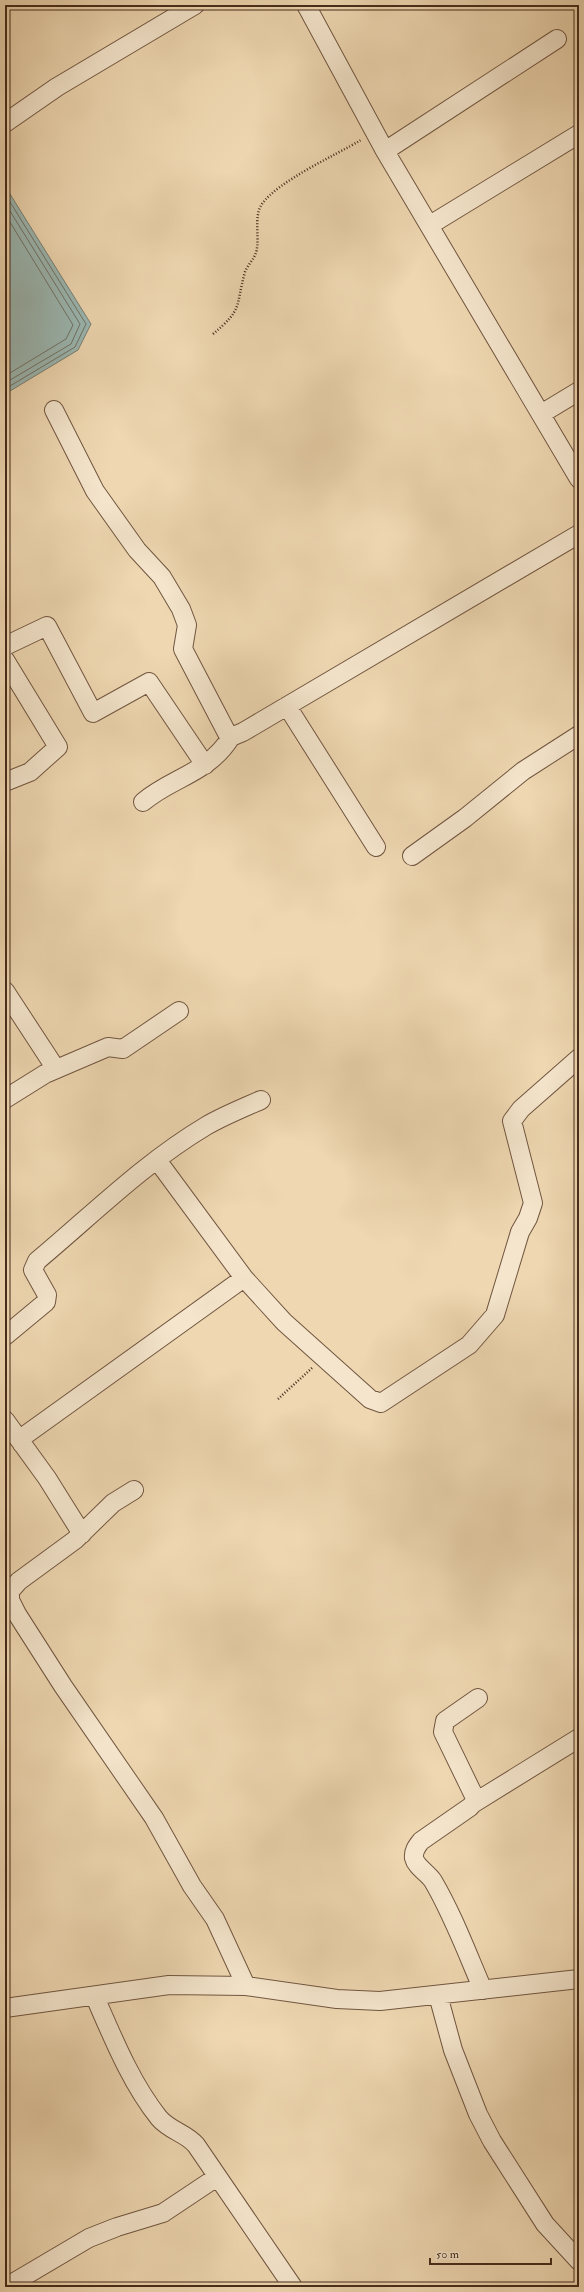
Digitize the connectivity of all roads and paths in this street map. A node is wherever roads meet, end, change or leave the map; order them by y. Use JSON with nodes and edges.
{"nodes":[{"id":1,"x":195,"y":5,"type":"edge"},
{"id":2,"x":306,"y":5,"type":"edge"},
{"id":3,"x":557,"y":39,"type":"dead end"},
{"id":4,"x":5,"y":123,"type":"edge"},
{"id":5,"x":376,"y":132,"type":"junction"},
{"id":6,"x":579,"y":134,"type":"edge"},
{"id":7,"x":385,"y":151,"type":"junction"},
{"id":8,"x":430,"y":225,"type":"junction"},
{"id":9,"x":213,"y":334,"type":"dead end"},
{"id":10,"x":579,"y":391,"type":"edge"},
{"id":11,"x":54,"y":410,"type":"dead end"},
{"id":12,"x":541,"y":414,"type":"junction"},
{"id":13,"x":579,"y":479,"type":"edge"},
{"id":14,"x":579,"y":534,"type":"edge"},
{"id":15,"x":5,"y":646,"type":"edge"},
{"id":16,"x":5,"y":660,"type":"edge"},
{"id":17,"x":287,"y":706,"type":"junction"},
{"id":18,"x":579,"y":735,"type":"edge"},
{"id":19,"x":231,"y":737,"type":"junction"},
{"id":20,"x":205,"y":765,"type":"junction"},
{"id":21,"x":5,"y":782,"type":"edge"},
{"id":22,"x":143,"y":802,"type":"dead end"},
{"id":23,"x":376,"y":848,"type":"dead end"},
{"id":24,"x":412,"y":856,"type":"dead end"},
{"id":25,"x":5,"y":991,"type":"edge"},
{"id":26,"x":179,"y":1011,"type":"dead end"},
{"id":27,"x":579,"y":1058,"type":"edge"},
{"id":28,"x":56,"y":1069,"type":"junction"},
{"id":29,"x":5,"y":1099,"type":"edge"},
{"id":30,"x":261,"y":1100,"type":"dead end"},
{"id":31,"x":157,"y":1160,"type":"junction"},
{"id":32,"x":244,"y":1278,"type":"junction"},
{"id":33,"x":5,"y":1336,"type":"edge"},
{"id":34,"x":323,"y":1358,"type":"junction"},
{"id":35,"x":278,"y":1398,"type":"dead end"},
{"id":36,"x":5,"y":1420,"type":"edge"},
{"id":37,"x":21,"y":1439,"type":"junction"},
{"id":38,"x":134,"y":1490,"type":"dead end"},
{"id":39,"x":82,"y":1534,"type":"junction"},
{"id":40,"x":478,"y":1698,"type":"dead end"},
{"id":41,"x":579,"y":1738,"type":"edge"},
{"id":42,"x":474,"y":1803,"type":"junction"},
{"id":43,"x":579,"y":1979,"type":"edge"},
{"id":44,"x":246,"y":1986,"type":"junction"},
{"id":45,"x":483,"y":1990,"type":"junction"},
{"id":46,"x":438,"y":1995,"type":"junction"},
{"id":47,"x":95,"y":1997,"type":"junction"},
{"id":48,"x":5,"y":2008,"type":"edge"},
{"id":49,"x":217,"y":2177,"type":"junction"},
{"id":50,"x":579,"y":2261,"type":"edge"},
{"id":51,"x":6,"y":2287,"type":"edge"},
{"id":52,"x":293,"y":2287,"type":"edge"}],
"edges":[{"from":1,"to":4,"type":"street"},
{"from":2,"to":5,"type":"street"},
{"from":3,"to":7,"type":"street"},
{"from":5,"to":7,"type":"street"},
{"from":5,"to":9,"type":"path"},
{"from":6,"to":8,"type":"street"},
{"from":7,"to":8,"type":"street"},
{"from":8,"to":12,"type":"street"},
{"from":10,"to":12,"type":"street"},
{"from":11,"to":19,"type":"street"},
{"from":12,"to":13,"type":"street"},
{"from":14,"to":17,"type":"street"},
{"from":15,"to":20,"type":"street"},
{"from":16,"to":21,"type":"street"},
{"from":17,"to":19,"type":"street"},
{"from":17,"to":23,"type":"street"},
{"from":18,"to":24,"type":"street"},
{"from":19,"to":20,"type":"street"},
{"from":20,"to":22,"type":"street"},
{"from":25,"to":28,"type":"street"},
{"from":26,"to":28,"type":"street"},
{"from":27,"to":34,"type":"street"},
{"from":28,"to":29,"type":"street"},
{"from":30,"to":31,"type":"street"},
{"from":31,"to":32,"type":"street"},
{"from":31,"to":33,"type":"street"},
{"from":32,"to":34,"type":"street"},
{"from":32,"to":37,"type":"street"},
{"from":34,"to":35,"type":"path"},
{"from":36,"to":37,"type":"street"},
{"from":37,"to":39,"type":"street"},
{"from":38,"to":39,"type":"street"},
{"from":39,"to":44,"type":"street"},
{"from":40,"to":42,"type":"street"},
{"from":41,"to":42,"type":"street"},
{"from":42,"to":45,"type":"street"},
{"from":43,"to":45,"type":"street"},
{"from":44,"to":46,"type":"street"},
{"from":44,"to":47,"type":"street"},
{"from":45,"to":46,"type":"street"},
{"from":46,"to":50,"type":"street"},
{"from":47,"to":48,"type":"street"},
{"from":47,"to":49,"type":"street"},
{"from":49,"to":51,"type":"street"},
{"from":49,"to":52,"type":"street"}]}
